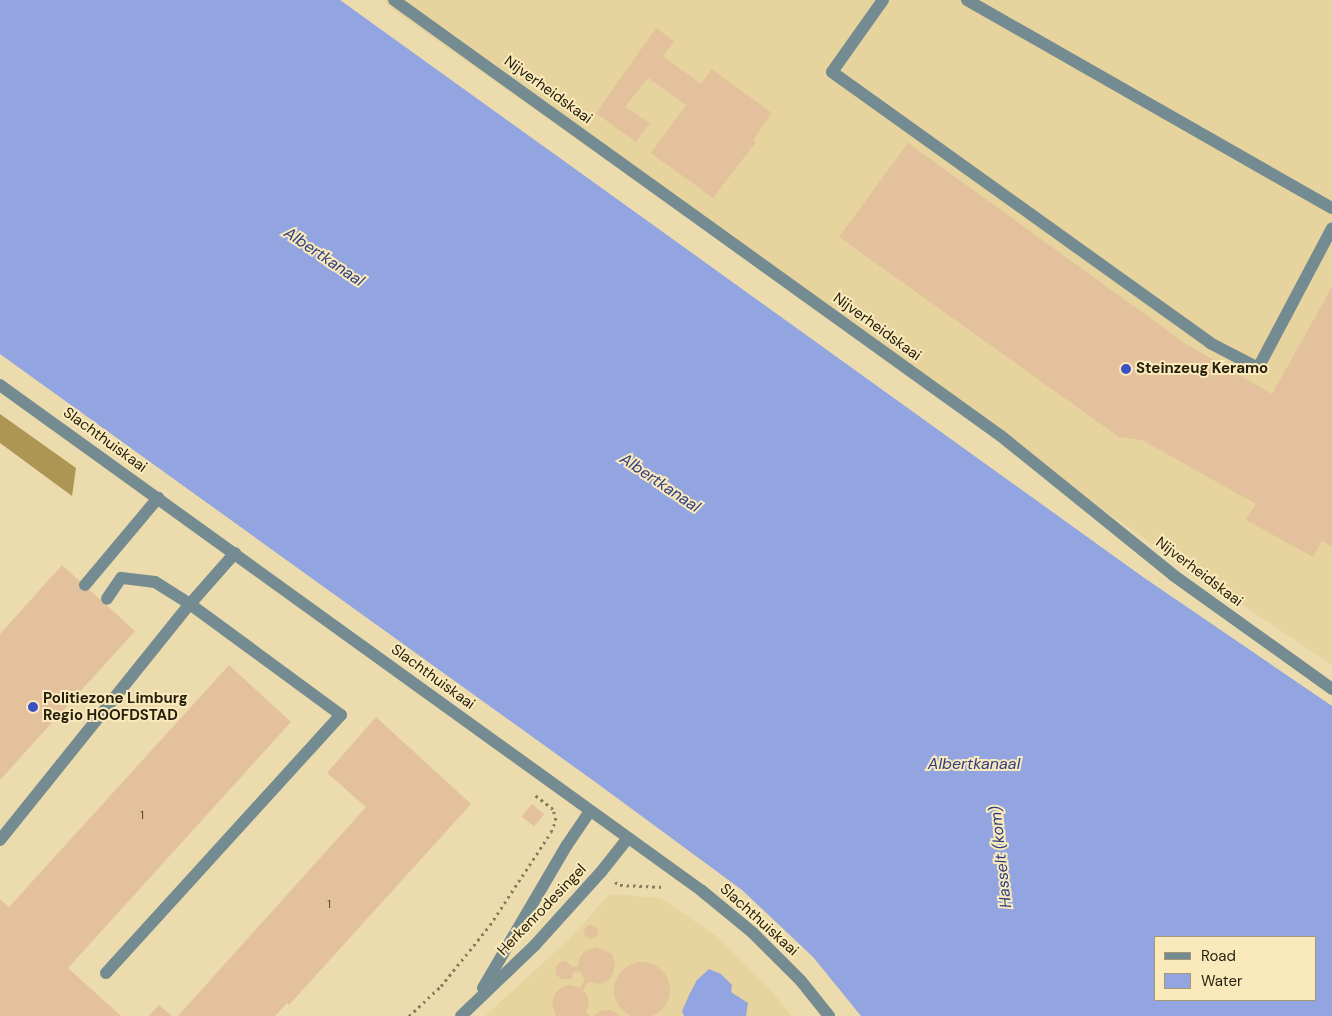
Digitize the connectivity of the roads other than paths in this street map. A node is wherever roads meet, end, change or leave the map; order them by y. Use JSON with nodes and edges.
{"nodes":[{"id":1,"x":394,"y":0,"type":"edge"},
{"id":2,"x":882,"y":0,"type":"edge"},
{"id":3,"x":967,"y":0,"type":"edge"},
{"id":4,"x":1332,"y":208,"type":"edge"},
{"id":5,"x":1332,"y":228,"type":"edge"},
{"id":6,"x":0,"y":385,"type":"edge"},
{"id":7,"x":158,"y":498,"type":"junction"},
{"id":8,"x":235,"y":553,"type":"junction"},
{"id":9,"x":85,"y":585,"type":"dead end"},
{"id":10,"x":107,"y":599,"type":"dead end"},
{"id":11,"x":190,"y":604,"type":"junction"},
{"id":12,"x":1332,"y":690,"type":"edge"},
{"id":13,"x":590,"y":811,"type":"junction"},
{"id":14,"x":628,"y":838,"type":"junction"},
{"id":15,"x":0,"y":840,"type":"edge"},
{"id":16,"x":106,"y":973,"type":"dead end"},
{"id":17,"x":475,"y":1001,"type":"junction"},
{"id":18,"x":461,"y":1016,"type":"edge"},
{"id":19,"x":829,"y":1016,"type":"edge"}],
"edges":[{"from":1,"to":12,"type":"street","name":"Nijverheidskaai"},
{"from":2,"to":5,"type":"street"},
{"from":3,"to":4,"type":"street"},
{"from":6,"to":7,"type":"street","name":"Slachthuiskaai"},
{"from":7,"to":8,"type":"street","name":"Slachthuiskaai"},
{"from":7,"to":9,"type":"street"},
{"from":8,"to":11,"type":"street"},
{"from":8,"to":13,"type":"street","name":"Slachthuiskaai"},
{"from":10,"to":11,"type":"street"},
{"from":11,"to":15,"type":"street"},
{"from":11,"to":16,"type":"street"},
{"from":13,"to":14,"type":"street","name":"Slachthuiskaai"},
{"from":13,"to":17,"type":"street","name":"Herkenrodesingel"},
{"from":14,"to":17,"type":"street","name":"Herkenrodesingel"},
{"from":14,"to":19,"type":"street","name":"Slachthuiskaai"},
{"from":17,"to":18,"type":"street","name":"Herkenrodesingel"}]}
